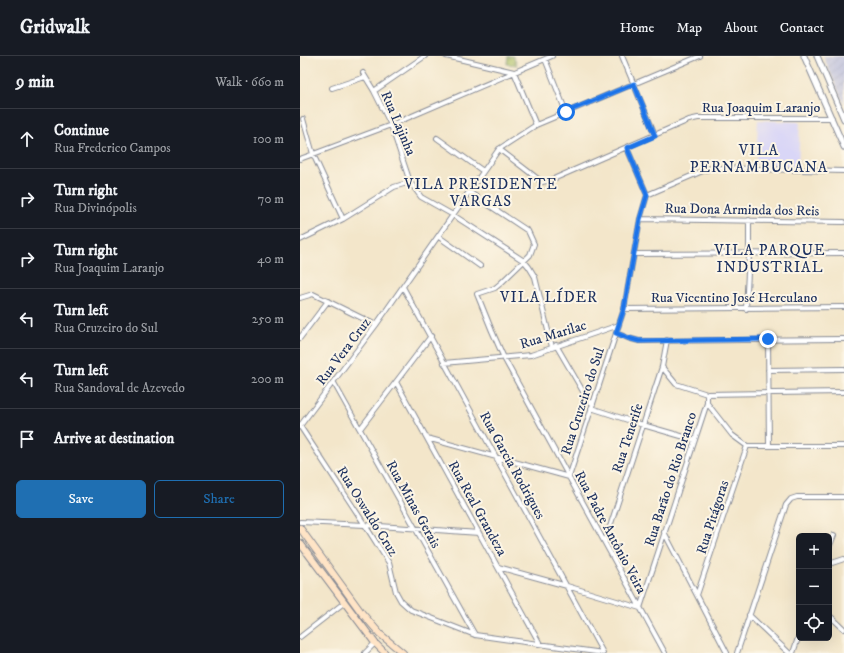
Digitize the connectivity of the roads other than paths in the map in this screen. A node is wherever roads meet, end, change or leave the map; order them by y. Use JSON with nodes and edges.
{"nodes":[{"id":1,"x":425,"y":56,"type":"edge"},
{"id":2,"x":446,"y":56,"type":"edge"},
{"id":3,"x":552,"y":56,"type":"edge"},
{"id":4,"x":622,"y":56,"type":"edge"},
{"id":5,"x":700,"y":56,"type":"edge"},
{"id":6,"x":804,"y":56,"type":"edge"},
{"id":7,"x":817,"y":56,"type":"edge"},
{"id":8,"x":545,"y":59,"type":"junction"},
{"id":9,"x":514,"y":72,"type":"junction"},
{"id":10,"x":634,"y":84,"type":"junction"},
{"id":11,"x":332,"y":88,"type":"dead end"},
{"id":12,"x":374,"y":90,"type":"junction"},
{"id":13,"x":566,"y":112,"type":"junction"},
{"id":14,"x":832,"y":118,"type":"junction"},
{"id":15,"x":303,"y":119,"type":"dead end"},
{"id":16,"x":844,"y":119,"type":"edge"},
{"id":17,"x":391,"y":125,"type":"junction"},
{"id":18,"x":536,"y":125,"type":"junction"},
{"id":19,"x":655,"y":136,"type":"junction"},
{"id":20,"x":436,"y":138,"type":"dead end"},
{"id":21,"x":627,"y":148,"type":"junction"},
{"id":22,"x":844,"y":148,"type":"edge"},
{"id":23,"x":499,"y":149,"type":"junction"},
{"id":24,"x":313,"y":154,"type":"junction"},
{"id":25,"x":300,"y":159,"type":"edge"},
{"id":26,"x":483,"y":171,"type":"junction"},
{"id":27,"x":844,"y":171,"type":"edge"},
{"id":28,"x":410,"y":182,"type":"junction"},
{"id":29,"x":469,"y":192,"type":"junction"},
{"id":30,"x":647,"y":195,"type":"junction"},
{"id":31,"x":453,"y":215,"type":"junction"},
{"id":32,"x":343,"y":219,"type":"junction"},
{"id":33,"x":640,"y":219,"type":"junction"},
{"id":34,"x":749,"y":220,"type":"junction"},
{"id":35,"x":844,"y":222,"type":"edge"},
{"id":36,"x":438,"y":237,"type":"junction"},
{"id":37,"x":300,"y":240,"type":"edge"},
{"id":38,"x":844,"y":253,"type":"edge"},
{"id":39,"x":634,"y":254,"type":"junction"},
{"id":40,"x":749,"y":254,"type":"junction"},
{"id":41,"x":524,"y":261,"type":"junction"},
{"id":42,"x":480,"y":266,"type":"dead end"},
{"id":43,"x":403,"y":287,"type":"junction"},
{"id":44,"x":300,"y":298,"type":"edge"},
{"id":45,"x":328,"y":301,"type":"junction"},
{"id":46,"x":844,"y":307,"type":"edge"},
{"id":47,"x":624,"y":309,"type":"junction"},
{"id":48,"x":746,"y":309,"type":"junction"},
{"id":49,"x":376,"y":325,"type":"junction"},
{"id":50,"x":619,"y":325,"type":"junction"},
{"id":51,"x":616,"y":333,"type":"junction"},
{"id":52,"x":431,"y":336,"type":"junction"},
{"id":53,"x":300,"y":338,"type":"edge"},
{"id":54,"x":768,"y":339,"type":"junction"},
{"id":55,"x":844,"y":339,"type":"edge"},
{"id":56,"x":667,"y":340,"type":"junction"},
{"id":57,"x":554,"y":346,"type":"junction"},
{"id":58,"x":504,"y":358,"type":"junction"},
{"id":59,"x":444,"y":363,"type":"junction"},
{"id":60,"x":662,"y":367,"type":"junction"},
{"id":61,"x":844,"y":369,"type":"edge"},
{"id":62,"x":768,"y":370,"type":"junction"},
{"id":63,"x":396,"y":382,"type":"junction"},
{"id":64,"x":334,"y":383,"type":"junction"},
{"id":65,"x":769,"y":392,"type":"junction"},
{"id":66,"x":844,"y":392,"type":"edge"},
{"id":67,"x":706,"y":394,"type":"junction"},
{"id":68,"x":707,"y":403,"type":"junction"},
{"id":69,"x":592,"y":406,"type":"junction"},
{"id":70,"x":643,"y":425,"type":"junction"},
{"id":71,"x":300,"y":426,"type":"edge"},
{"id":72,"x":360,"y":429,"type":"junction"},
{"id":73,"x":427,"y":438,"type":"junction"},
{"id":74,"x":695,"y":440,"type":"junction"},
{"id":75,"x":747,"y":446,"type":"junction"},
{"id":76,"x":769,"y":446,"type":"junction"},
{"id":77,"x":844,"y":446,"type":"edge"},
{"id":78,"x":496,"y":458,"type":"junction"},
{"id":79,"x":569,"y":478,"type":"junction"},
{"id":80,"x":844,"y":497,"type":"edge"},
{"id":81,"x":300,"y":522,"type":"edge"},
{"id":82,"x":365,"y":524,"type":"junction"},
{"id":83,"x":300,"y":528,"type":"edge"},
{"id":84,"x":416,"y":529,"type":"junction"},
{"id":85,"x":664,"y":532,"type":"junction"},
{"id":86,"x":479,"y":533,"type":"junction"},
{"id":87,"x":834,"y":534,"type":"dead end"},
{"id":88,"x":832,"y":540,"type":"edge"},
{"id":89,"x":604,"y":542,"type":"junction"},
{"id":90,"x":300,"y":543,"type":"edge"},
{"id":91,"x":844,"y":559,"type":"edge"},
{"id":92,"x":832,"y":563,"type":"edge"},
{"id":93,"x":498,"y":567,"type":"junction"},
{"id":94,"x":566,"y":586,"type":"junction"},
{"id":95,"x":697,"y":595,"type":"junction"},
{"id":96,"x":345,"y":602,"type":"junction"},
{"id":97,"x":640,"y":608,"type":"junction"},
{"id":98,"x":749,"y":615,"type":"junction"},
{"id":99,"x":832,"y":618,"type":"edge"},
{"id":100,"x":844,"y":629,"type":"edge"},
{"id":101,"x":475,"y":635,"type":"junction"},
{"id":102,"x":300,"y":638,"type":"edge"},
{"id":103,"x":797,"y":641,"type":"edge"},
{"id":104,"x":375,"y":644,"type":"junction"},
{"id":105,"x":540,"y":644,"type":"junction"},
{"id":106,"x":364,"y":653,"type":"edge"},
{"id":107,"x":385,"y":653,"type":"edge"},
{"id":108,"x":403,"y":653,"type":"edge"},
{"id":109,"x":603,"y":653,"type":"edge"},
{"id":110,"x":665,"y":653,"type":"edge"},
{"id":111,"x":727,"y":653,"type":"edge"},
{"id":112,"x":737,"y":653,"type":"edge"},
{"id":113,"x":789,"y":653,"type":"edge"},
{"id":114,"x":793,"y":653,"type":"edge"}],
"edges":[{"from":1,"to":12,"type":"street"},
{"from":2,"to":9,"type":"street"},
{"from":3,"to":8,"type":"street"},
{"from":4,"to":10,"type":"street"},
{"from":5,"to":10,"type":"street"},
{"from":6,"to":14,"type":"street"},
{"from":7,"to":16,"type":"street"},
{"from":8,"to":9,"type":"street"},
{"from":8,"to":13,"type":"street"},
{"from":9,"to":17,"type":"street"},
{"from":9,"to":18,"type":"street"},
{"from":10,"to":13,"type":"street"},
{"from":10,"to":19,"type":"street"},
{"from":11,"to":12,"type":"street","name":"Rua Lajinha"},
{"from":12,"to":17,"type":"street","name":"Rua Lajinha"},
{"from":13,"to":18,"type":"street"},
{"from":14,"to":19,"type":"street","name":"Rua Joaquim Laranjo"},
{"from":14,"to":22,"type":"street"},
{"from":15,"to":24,"type":"street"},
{"from":17,"to":24,"type":"street"},
{"from":17,"to":28,"type":"street","name":"Rua Lajinha"},
{"from":18,"to":23,"type":"street"},
{"from":19,"to":21,"type":"street","name":"Rua Joaquim Laranjo"},
{"from":20,"to":26,"type":"street"},
{"from":21,"to":23,"type":"street","name":"Rua Joaquim Laranjo"},
{"from":21,"to":30,"type":"street"},
{"from":23,"to":26,"type":"street","name":"Rua Vera Cruz"},
{"from":24,"to":25,"type":"street"},
{"from":24,"to":32,"type":"street"},
{"from":26,"to":29,"type":"street","name":"Rua Vera Cruz"},
{"from":27,"to":30,"type":"street"},
{"from":28,"to":31,"type":"street","name":"Rua Lajinha"},
{"from":28,"to":32,"type":"street"},
{"from":29,"to":31,"type":"street","name":"Rua Vera Cruz"},
{"from":29,"to":41,"type":"street"},
{"from":30,"to":33,"type":"street","name":"Rua Cruzeiro do Sul"},
{"from":31,"to":36,"type":"street","name":"Rua Vera Cruz"},
{"from":31,"to":41,"type":"street","name":"Rua Lajinha"},
{"from":32,"to":37,"type":"street"},
{"from":33,"to":34,"type":"street","name":"Rua Dona Arminda dos Reis"},
{"from":33,"to":39,"type":"street","name":"Rua Cruzeiro do Sul"},
{"from":34,"to":35,"type":"street","name":"Rua Dona Arminda dos Reis"},
{"from":34,"to":40,"type":"street"},
{"from":36,"to":42,"type":"street"},
{"from":36,"to":43,"type":"street","name":"Rua Vera Cruz"},
{"from":38,"to":40,"type":"street"},
{"from":39,"to":40,"type":"street"},
{"from":39,"to":47,"type":"street","name":"Rua Cruzeiro do Sul"},
{"from":40,"to":48,"type":"street"},
{"from":41,"to":57,"type":"street"},
{"from":41,"to":58,"type":"street","name":"Rua Padre Antônio Veira"},
{"from":43,"to":49,"type":"street","name":"Rua Vera Cruz"},
{"from":43,"to":52,"type":"street","name":"Rua Garcia Rodrigues"},
{"from":44,"to":45,"type":"street"},
{"from":45,"to":49,"type":"street"},
{"from":45,"to":53,"type":"street"},
{"from":46,"to":48,"type":"street","name":"Rua Vicentino José Herculano"},
{"from":47,"to":48,"type":"street","name":"Rua Vicentino José Herculano"},
{"from":47,"to":50,"type":"street","name":"Rua Cruzeiro do Sul"},
{"from":49,"to":64,"type":"street","name":"Rua Vera Cruz"},
{"from":50,"to":51,"type":"street","name":"Rua Cruzeiro do Sul"},
{"from":50,"to":57,"type":"street","name":"Rua Marilac"},
{"from":51,"to":56,"type":"street"},
{"from":51,"to":69,"type":"street","name":"Rua Cruzeiro do Sul"},
{"from":52,"to":59,"type":"street","name":"Rua Garcia Rodrigues"},
{"from":52,"to":63,"type":"street"},
{"from":54,"to":55,"type":"street"},
{"from":54,"to":56,"type":"street"},
{"from":54,"to":62,"type":"street"},
{"from":56,"to":60,"type":"street","name":"Rua Tenerife"},
{"from":57,"to":58,"type":"street","name":"Rua Marilac"},
{"from":57,"to":69,"type":"street"},
{"from":58,"to":59,"type":"street","name":"Rua Marilac"},
{"from":58,"to":79,"type":"street","name":"Rua Padre Antônio Veira"},
{"from":59,"to":78,"type":"street","name":"Rua Garcia Rodrigues"},
{"from":60,"to":67,"type":"street"},
{"from":60,"to":70,"type":"street","name":"Rua Tenerife"},
{"from":61,"to":62,"type":"street"},
{"from":62,"to":65,"type":"street"},
{"from":63,"to":72,"type":"street"},
{"from":63,"to":73,"type":"street","name":"Rua Real Grandeza"},
{"from":64,"to":71,"type":"street","name":"Rua Vera Cruz"},
{"from":64,"to":72,"type":"street","name":"Rua Minas Gerais"},
{"from":65,"to":66,"type":"street"},
{"from":65,"to":67,"type":"street"},
{"from":65,"to":76,"type":"street"},
{"from":67,"to":68,"type":"street"},
{"from":68,"to":74,"type":"street","name":"Rua Barão do Rio Branco"},
{"from":68,"to":75,"type":"street"},
{"from":69,"to":70,"type":"street"},
{"from":69,"to":79,"type":"street","name":"Rua Cruzeiro do Sul"},
{"from":70,"to":74,"type":"street"},
{"from":70,"to":89,"type":"street","name":"Rua Tenerife"},
{"from":71,"to":82,"type":"street","name":"Rua Oswaldo Cruz"},
{"from":72,"to":84,"type":"street","name":"Rua Minas Gerais"},
{"from":73,"to":78,"type":"street"},
{"from":73,"to":86,"type":"street","name":"Rua Real Grandeza"},
{"from":74,"to":85,"type":"street","name":"Rua Barão do Rio Branco"},
{"from":75,"to":76,"type":"street"},
{"from":75,"to":95,"type":"street","name":"Rua Pitágoras"},
{"from":76,"to":77,"type":"street"},
{"from":78,"to":79,"type":"street"},
{"from":78,"to":94,"type":"street","name":"Rua Garcia Rodrigues"},
{"from":79,"to":89,"type":"street","name":"Rua Padre Antônio Veira"},
{"from":80,"to":98,"type":"street"},
{"from":81,"to":82,"type":"street"},
{"from":82,"to":84,"type":"street"},
{"from":82,"to":101,"type":"street","name":"Rua Oswaldo Cruz"},
{"from":83,"to":108,"type":"main road"},
{"from":84,"to":86,"type":"street"},
{"from":84,"to":101,"type":"street","name":"Rua Minas Gerais"},
{"from":85,"to":95,"type":"street"},
{"from":85,"to":97,"type":"street","name":"Rua Barão do Rio Branco"},
{"from":86,"to":93,"type":"street","name":"Rua Real Grandeza"},
{"from":87,"to":88,"type":"street"},
{"from":89,"to":97,"type":"street","name":"Rua Padre Antônio Veira"},
{"from":90,"to":96,"type":"main road"},
{"from":91,"to":92,"type":"street"},
{"from":93,"to":94,"type":"street"},
{"from":93,"to":105,"type":"street","name":"Rua Real Grandeza"},
{"from":94,"to":97,"type":"street"},
{"from":94,"to":109,"type":"street","name":"Rua Garcia Rodrigues"},
{"from":95,"to":111,"type":"street"},
{"from":96,"to":102,"type":"street"},
{"from":96,"to":104,"type":"main road"},
{"from":97,"to":110,"type":"street","name":"Rua Padre Antônio Veira"},
{"from":98,"to":112,"type":"street"},
{"from":98,"to":113,"type":"street"},
{"from":99,"to":100,"type":"street"},
{"from":101,"to":105,"type":"street"},
{"from":103,"to":114,"type":"street"},
{"from":104,"to":106,"type":"street"},
{"from":104,"to":107,"type":"main road"},
{"from":105,"to":109,"type":"street"}]}
